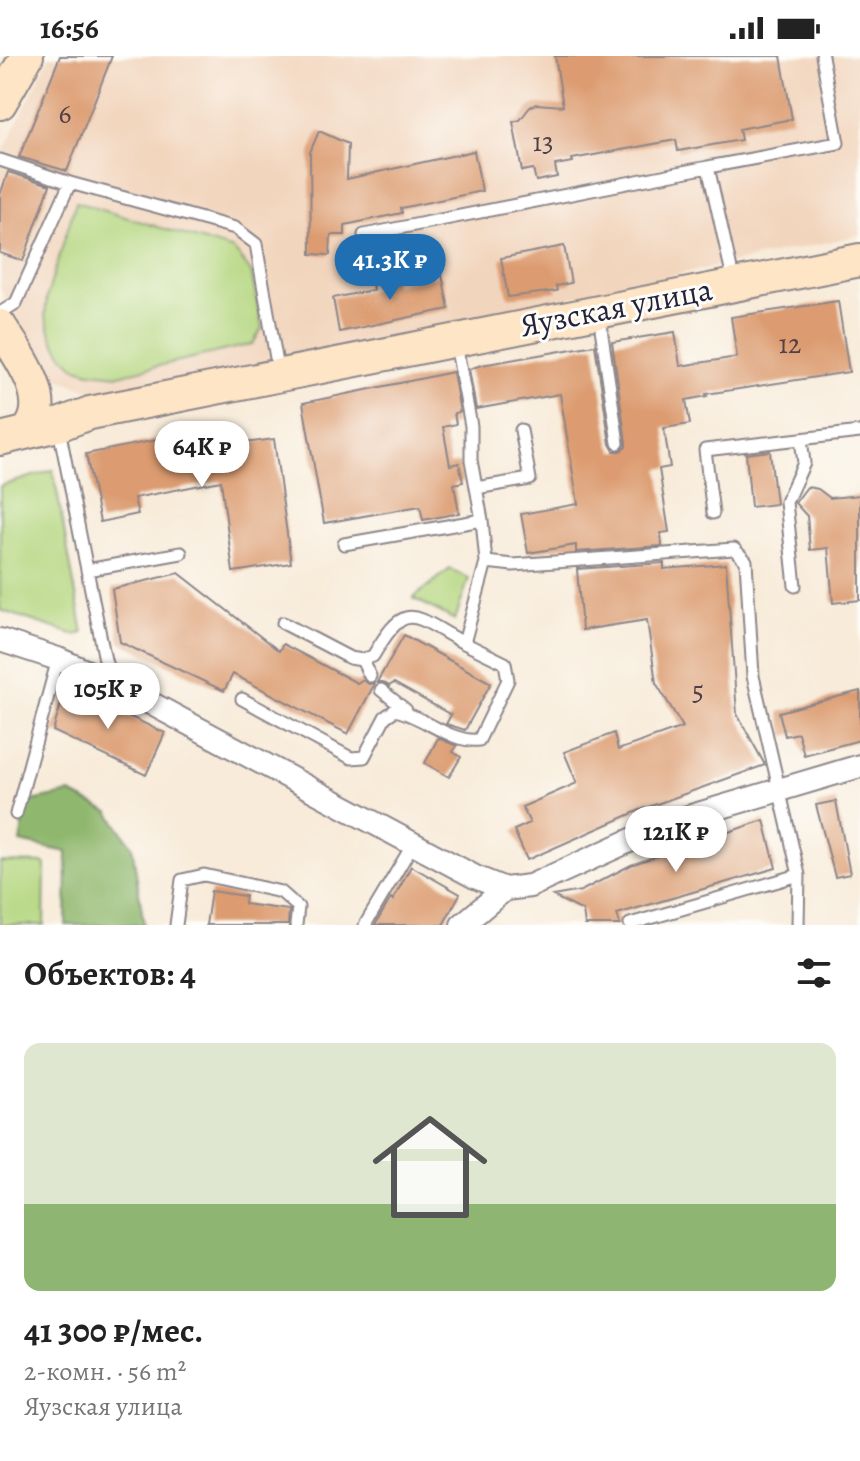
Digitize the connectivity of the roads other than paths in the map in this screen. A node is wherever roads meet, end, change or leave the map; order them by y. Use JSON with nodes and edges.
{"nodes":[{"id":1,"x":24,"y":56,"type":"edge"},
{"id":2,"x":822,"y":56,"type":"edge"},
{"id":3,"x":0,"y":82,"type":"edge"},
{"id":4,"x":0,"y":103,"type":"edge"},
{"id":5,"x":0,"y":160,"type":"edge"},
{"id":6,"x":708,"y":167,"type":"junction"},
{"id":7,"x":70,"y":183,"type":"junction"},
{"id":8,"x":364,"y":235,"type":"dead end"},
{"id":9,"x":860,"y":260,"type":"edge"},
{"id":10,"x":734,"y":284,"type":"junction"},
{"id":11,"x":598,"y":311,"type":"junction"},
{"id":12,"x":0,"y":313,"type":"edge"},
{"id":13,"x":0,"y":326,"type":"edge"},
{"id":14,"x":455,"y":340,"type":"junction"},
{"id":15,"x":279,"y":375,"type":"junction"},
{"id":16,"x":37,"y":393,"type":"junction"},
{"id":17,"x":90,"y":413,"type":"junction"},
{"id":18,"x":521,"y":430,"type":"dead end"},
{"id":19,"x":28,"y":432,"type":"edge"},
{"id":20,"x":860,"y":432,"type":"edge"},
{"id":21,"x":801,"y":439,"type":"junction"},
{"id":22,"x":618,"y":443,"type":"dead end"},
{"id":23,"x":476,"y":488,"type":"junction"},
{"id":24,"x":713,"y":513,"type":"dead end"},
{"id":25,"x":482,"y":520,"type":"junction"},
{"id":26,"x":344,"y":544,"type":"dead end"},
{"id":27,"x":181,"y":553,"type":"dead end"},
{"id":28,"x":486,"y":562,"type":"junction"},
{"id":29,"x":87,"y":570,"type":"junction"},
{"id":30,"x":795,"y":586,"type":"dead end"},
{"id":31,"x":283,"y":623,"type":"dead end"},
{"id":32,"x":0,"y":640,"type":"edge"},
{"id":33,"x":464,"y":643,"type":"junction"},
{"id":34,"x":58,"y":659,"type":"junction"},
{"id":35,"x":362,"y":660,"type":"junction"},
{"id":36,"x":370,"y":676,"type":"dead end"},
{"id":37,"x":113,"y":683,"type":"junction"},
{"id":38,"x":381,"y":690,"type":"dead end"},
{"id":39,"x":242,"y":699,"type":"dead end"},
{"id":40,"x":409,"y":713,"type":"junction"},
{"id":41,"x":860,"y":766,"type":"edge"},
{"id":42,"x":778,"y":789,"type":"junction"},
{"id":43,"x":16,"y":814,"type":"dead end"},
{"id":44,"x":413,"y":844,"type":"junction"},
{"id":45,"x":799,"y":875,"type":"junction"},
{"id":46,"x":501,"y":893,"type":"junction"},
{"id":47,"x":630,"y":924,"type":"edge"},
{"id":48,"x":176,"y":925,"type":"edge"},
{"id":49,"x":296,"y":925,"type":"edge"},
{"id":50,"x":365,"y":925,"type":"edge"},
{"id":51,"x":462,"y":925,"type":"edge"},
{"id":52,"x":484,"y":925,"type":"edge"},
{"id":53,"x":798,"y":925,"type":"edge"}],
"edges":[{"from":1,"to":3,"type":"main road"},
{"from":1,"to":4,"type":"main road"},
{"from":2,"to":6,"type":"lane"},
{"from":5,"to":7,"type":"lane"},
{"from":6,"to":8,"type":"lane"},
{"from":6,"to":10,"type":"lane"},
{"from":7,"to":12,"type":"lane"},
{"from":7,"to":15,"type":"lane"},
{"from":9,"to":10,"type":"main road","name":"Яузская улица"},
{"from":10,"to":11,"type":"main road","name":"Яузская улица"},
{"from":11,"to":14,"type":"main road","name":"Яузская улица"},
{"from":11,"to":22,"type":"lane"},
{"from":13,"to":16,"type":"main road"},
{"from":14,"to":15,"type":"main road","name":"Яузская улица"},
{"from":14,"to":23,"type":"lane"},
{"from":15,"to":17,"type":"main road","name":"Яузская улица"},
{"from":16,"to":17,"type":"main road","name":"Яузская улица"},
{"from":16,"to":19,"type":"main road"},
{"from":17,"to":19,"type":"main road","name":"Яузская улица"},
{"from":18,"to":23,"type":"lane"},
{"from":19,"to":29,"type":"lane"},
{"from":20,"to":21,"type":"lane"},
{"from":21,"to":24,"type":"lane"},
{"from":21,"to":30,"type":"lane"},
{"from":23,"to":25,"type":"lane"},
{"from":25,"to":26,"type":"lane"},
{"from":25,"to":28,"type":"lane"},
{"from":27,"to":29,"type":"lane"},
{"from":28,"to":33,"type":"lane"},
{"from":28,"to":42,"type":"lane"},
{"from":29,"to":37,"type":"lane"},
{"from":31,"to":35,"type":"lane"},
{"from":32,"to":34,"type":"street"},
{"from":33,"to":35,"type":"lane"},
{"from":33,"to":40,"type":"lane"},
{"from":34,"to":37,"type":"street"},
{"from":34,"to":43,"type":"lane"},
{"from":35,"to":36,"type":"lane"},
{"from":37,"to":44,"type":"street"},
{"from":38,"to":40,"type":"lane"},
{"from":39,"to":40,"type":"lane"},
{"from":41,"to":42,"type":"street"},
{"from":42,"to":45,"type":"lane"},
{"from":42,"to":46,"type":"street"},
{"from":44,"to":46,"type":"street"},
{"from":44,"to":50,"type":"lane"},
{"from":45,"to":47,"type":"lane"},
{"from":45,"to":53,"type":"lane"},
{"from":46,"to":51,"type":"street"},
{"from":46,"to":52,"type":"lane"},
{"from":48,"to":49,"type":"lane"}]}
